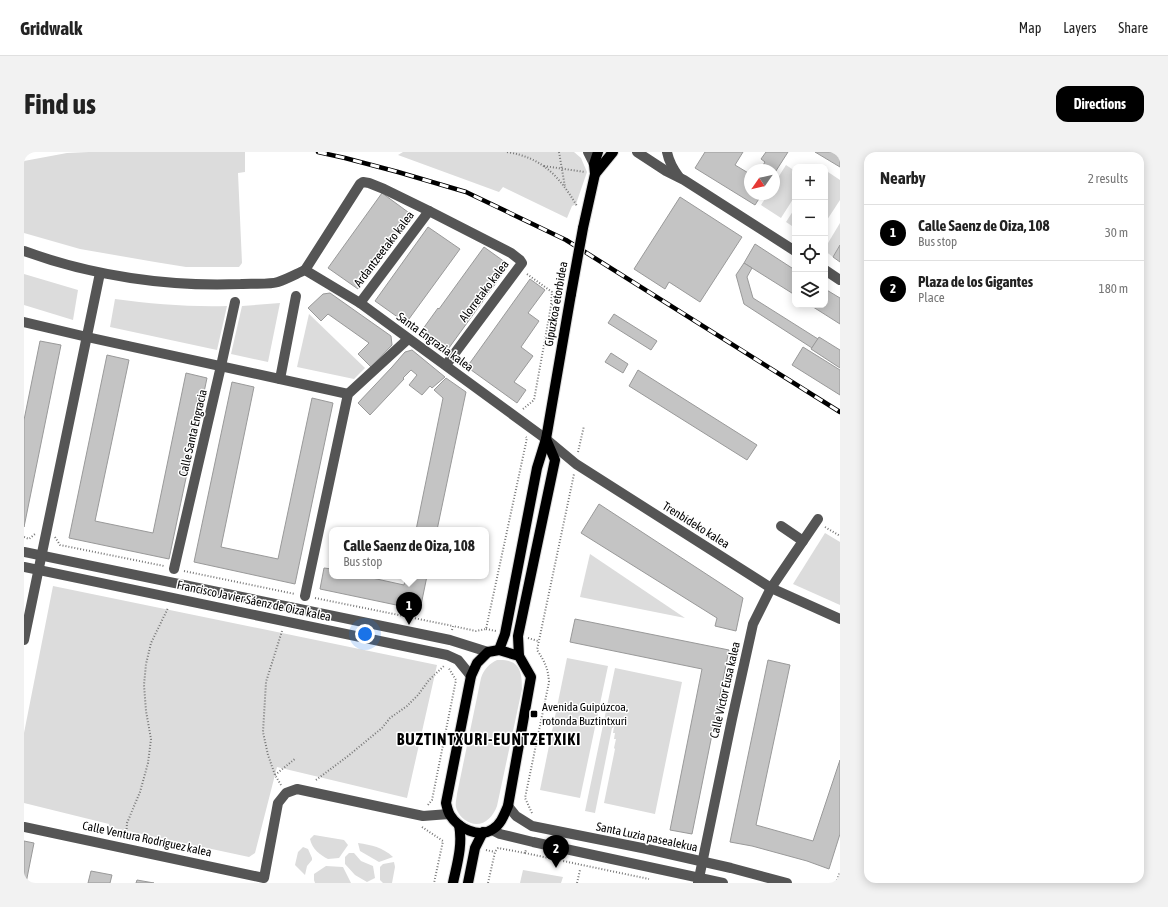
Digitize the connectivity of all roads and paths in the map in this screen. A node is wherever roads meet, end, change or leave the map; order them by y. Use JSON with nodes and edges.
{"nodes":[{"id":1,"x":507,"y":152,"type":"edge"},
{"id":2,"x":560,"y":152,"type":"edge"},
{"id":3,"x":588,"y":152,"type":"edge"},
{"id":4,"x":598,"y":152,"type":"edge"},
{"id":5,"x":612,"y":152,"type":"edge"},
{"id":6,"x":637,"y":152,"type":"edge"},
{"id":7,"x":667,"y":152,"type":"edge"},
{"id":8,"x":544,"y":166,"type":"junction"},
{"id":9,"x":562,"y":168,"type":"junction"},
{"id":10,"x":592,"y":170,"type":"junction"},
{"id":11,"x":679,"y":177,"type":"junction"},
{"id":12,"x":566,"y":188,"type":"junction"},
{"id":13,"x":579,"y":209,"type":"dead end"},
{"id":14,"x":429,"y":211,"type":"junction"},
{"id":15,"x":469,"y":232,"type":"joint"},
{"id":16,"x":792,"y":249,"type":"edge"},
{"id":17,"x":24,"y":251,"type":"edge"},
{"id":18,"x":518,"y":268,"type":"junction"},
{"id":19,"x":305,"y":270,"type":"junction"},
{"id":20,"x":828,"y":272,"type":"edge"},
{"id":21,"x":100,"y":273,"type":"junction"},
{"id":22,"x":840,"y":280,"type":"edge"},
{"id":23,"x":296,"y":296,"type":"dead end"},
{"id":24,"x":559,"y":297,"type":"dead end"},
{"id":25,"x":235,"y":302,"type":"dead end"},
{"id":26,"x":360,"y":303,"type":"junction"},
{"id":27,"x":551,"y":306,"type":"junction"},
{"id":28,"x":24,"y":322,"type":"edge"},
{"id":29,"x":87,"y":337,"type":"junction"},
{"id":30,"x":408,"y":339,"type":"junction"},
{"id":31,"x":446,"y":365,"type":"junction"},
{"id":32,"x":221,"y":366,"type":"junction"},
{"id":33,"x":280,"y":379,"type":"junction"},
{"id":34,"x":348,"y":394,"type":"junction"},
{"id":35,"x":513,"y":414,"type":"junction"},
{"id":36,"x":584,"y":426,"type":"dead end"},
{"id":37,"x":522,"y":434,"type":"dead end"},
{"id":38,"x":546,"y":439,"type":"junction"},
{"id":39,"x":576,"y":464,"type":"junction"},
{"id":40,"x":821,"y":523,"type":"joint"},
{"id":41,"x":782,"y":526,"type":"dead end"},
{"id":42,"x":46,"y":536,"type":"junction"},
{"id":43,"x":840,"y":536,"type":"edge"},
{"id":44,"x":24,"y":537,"type":"edge"},
{"id":45,"x":803,"y":541,"type":"junction"},
{"id":46,"x":24,"y":552,"type":"edge"},
{"id":47,"x":42,"y":556,"type":"junction"},
{"id":48,"x":24,"y":567,"type":"edge"},
{"id":49,"x":174,"y":568,"type":"junction"},
{"id":50,"x":39,"y":571,"type":"junction"},
{"id":51,"x":772,"y":588,"type":"junction"},
{"id":52,"x":305,"y":596,"type":"junction"},
{"id":53,"x":173,"y":598,"type":"junction"},
{"id":54,"x":840,"y":619,"type":"edge"},
{"id":55,"x":287,"y":622,"type":"junction"},
{"id":56,"x":453,"y":626,"type":"junction"},
{"id":57,"x":452,"y":634,"type":"dead end"},
{"id":58,"x":525,"y":638,"type":"dead end"},
{"id":59,"x":24,"y":640,"type":"edge"},
{"id":60,"x":538,"y":640,"type":"junction"},
{"id":61,"x":499,"y":650,"type":"junction"},
{"id":62,"x":488,"y":652,"type":"junction"},
{"id":63,"x":519,"y":656,"type":"junction"},
{"id":64,"x":471,"y":676,"type":"junction"},
{"id":65,"x":296,"y":758,"type":"dead end"},
{"id":66,"x":274,"y":775,"type":"junction"},
{"id":67,"x":316,"y":780,"type":"dead end"},
{"id":68,"x":286,"y":793,"type":"junction"},
{"id":69,"x":508,"y":806,"type":"junction"},
{"id":70,"x":425,"y":808,"type":"dead end"},
{"id":71,"x":449,"y":814,"type":"junction"},
{"id":72,"x":534,"y":817,"type":"dead end"},
{"id":73,"x":459,"y":825,"type":"junction"},
{"id":74,"x":421,"y":826,"type":"dead end"},
{"id":75,"x":24,"y":827,"type":"edge"},
{"id":76,"x":488,"y":831,"type":"junction"},
{"id":77,"x":526,"y":847,"type":"dead end"},
{"id":78,"x":125,"y":848,"type":"junction"},
{"id":79,"x":482,"y":850,"type":"dead end"},
{"id":80,"x":495,"y":852,"type":"junction"},
{"id":81,"x":525,"y":853,"type":"junction"},
{"id":82,"x":702,"y":862,"type":"junction"},
{"id":83,"x":580,"y":870,"type":"dead end"},
{"id":84,"x":840,"y":872,"type":"edge"},
{"id":85,"x":264,"y":880,"type":"edge"},
{"id":86,"x":652,"y":880,"type":"dead end"},
{"id":87,"x":699,"y":880,"type":"edge"},
{"id":88,"x":434,"y":883,"type":"edge"},
{"id":89,"x":453,"y":883,"type":"edge"},
{"id":90,"x":468,"y":883,"type":"edge"},
{"id":91,"x":488,"y":883,"type":"edge"},
{"id":92,"x":577,"y":883,"type":"edge"},
{"id":93,"x":723,"y":883,"type":"edge"},
{"id":94,"x":787,"y":883,"type":"edge"},
{"id":95,"x":836,"y":883,"type":"edge"}],
"edges":[{"from":1,"to":8,"type":"path"},
{"from":2,"to":9,"type":"path"},
{"from":3,"to":10,"type":"street"},
{"from":4,"to":10,"type":"main road","name":"Gipuzkoa etorbidea"},
{"from":5,"to":10,"type":"main road","name":"Gipuzkoa etorbidea"},
{"from":6,"to":11,"type":"street"},
{"from":7,"to":11,"type":"street"},
{"from":8,"to":9,"type":"path"},
{"from":8,"to":12,"type":"path"},
{"from":9,"to":10,"type":"path"},
{"from":9,"to":12,"type":"path"},
{"from":10,"to":38,"type":"main road","name":"Gipuzkoa etorbidea","bridge":true},
{"from":11,"to":16,"type":"street"},
{"from":12,"to":13,"type":"path"},
{"from":14,"to":15,"type":"street","name":"Ardantzeetako kalea"},
{"from":14,"to":19,"type":"street","name":"Ardantzeetako kalea"},
{"from":14,"to":26,"type":"street","name":"Ardantzeetako kalea"},
{"from":15,"to":18,"type":"street","name":"Alorretako kalea"},
{"from":17,"to":21,"type":"street"},
{"from":18,"to":27,"type":"path"},
{"from":18,"to":31,"type":"street","name":"Alorretako kalea"},
{"from":19,"to":21,"type":"street"},
{"from":19,"to":26,"type":"street","name":"Santa Engrazia kalea"},
{"from":20,"to":22,"type":"street"},
{"from":21,"to":29,"type":"street"},
{"from":23,"to":33,"type":"street"},
{"from":24,"to":27,"type":"path","name":"Gipuzkoa etorbidea"},
{"from":25,"to":32,"type":"street","name":"Calle Santa Engracia"},
{"from":26,"to":30,"type":"street","name":"Santa Engrazia kalea"},
{"from":27,"to":35,"type":"path","name":"Gipuzkoa etorbidea"},
{"from":28,"to":29,"type":"street"},
{"from":29,"to":32,"type":"street"},
{"from":29,"to":42,"type":"street"},
{"from":30,"to":31,"type":"street","name":"Santa Engrazia kalea"},
{"from":30,"to":34,"type":"street"},
{"from":31,"to":35,"type":"street","name":"Santa Engrazia kalea"},
{"from":32,"to":33,"type":"street"},
{"from":32,"to":49,"type":"street","name":"Calle Santa Engracia"},
{"from":33,"to":34,"type":"street"},
{"from":34,"to":52,"type":"street"},
{"from":35,"to":38,"type":"street","name":"Santa Engrazia kalea"},
{"from":36,"to":39,"type":"path"},
{"from":37,"to":56,"type":"path"},
{"from":38,"to":39,"type":"street","name":"Trenbideko kalea"},
{"from":38,"to":61,"type":"main road","name":"Gipuzkoa etorbidea"},
{"from":38,"to":63,"type":"main road"},
{"from":39,"to":51,"type":"street","name":"Trenbideko kalea"},
{"from":39,"to":60,"type":"path"},
{"from":40,"to":43,"type":"path"},
{"from":40,"to":45,"type":"street","name":"Calle Victor Eusa kalea"},
{"from":41,"to":45,"type":"street"},
{"from":42,"to":44,"type":"path"},
{"from":42,"to":47,"type":"street"},
{"from":42,"to":49,"type":"path","name":"Francisco Javier Sáenz de Oiza kalea"},
{"from":45,"to":51,"type":"street","name":"Calle Victor Eusa kalea"},
{"from":46,"to":47,"type":"street","name":"Francisco Javier Sáenz de Oiza kalea"},
{"from":47,"to":50,"type":"street"},
{"from":47,"to":62,"type":"street","name":"Francisco Javier Sáenz de Oiza kalea"},
{"from":48,"to":50,"type":"street","name":"Francisco Javier Sáenz de Oiza kalea"},
{"from":49,"to":52,"type":"path","name":"Francisco Javier Sáenz de Oiza kalea"},
{"from":50,"to":53,"type":"street","name":"Francisco Javier Sáenz de Oiza kalea"},
{"from":50,"to":59,"type":"street"},
{"from":51,"to":54,"type":"street","name":"Trenbideko kalea"},
{"from":51,"to":82,"type":"street","name":"Calle Victor Eusa kalea"},
{"from":52,"to":56,"type":"path","name":"Francisco Javier Sáenz de Oiza kalea"},
{"from":53,"to":55,"type":"street","name":"Francisco Javier Sáenz de Oiza kalea"},
{"from":53,"to":78,"type":"path"},
{"from":55,"to":64,"type":"street","name":"Francisco Javier Sáenz de Oiza kalea"},
{"from":55,"to":66,"type":"path"},
{"from":56,"to":57,"type":"path"},
{"from":58,"to":60,"type":"path"},
{"from":60,"to":72,"type":"path"},
{"from":61,"to":62,"type":"main road"},
{"from":61,"to":63,"type":"main road"},
{"from":62,"to":64,"type":"main road"},
{"from":63,"to":69,"type":"main road"},
{"from":64,"to":71,"type":"main road"},
{"from":65,"to":66,"type":"path"},
{"from":66,"to":68,"type":"path"},
{"from":67,"to":70,"type":"path"},
{"from":68,"to":71,"type":"street"},
{"from":68,"to":85,"type":"street","name":"Calle Ventura Rodríguez kalea"},
{"from":69,"to":76,"type":"main road"},
{"from":69,"to":82,"type":"street","name":"Santa Luzia pasealekua"},
{"from":71,"to":73,"type":"main road"},
{"from":73,"to":76,"type":"main road"},
{"from":73,"to":89,"type":"main road"},
{"from":74,"to":88,"type":"path"},
{"from":75,"to":78,"type":"street","name":"Calle Ventura Rodríguez kalea"},
{"from":76,"to":87,"type":"street"},
{"from":76,"to":90,"type":"main road"},
{"from":77,"to":81,"type":"path"},
{"from":78,"to":85,"type":"street","name":"Calle Ventura Rodríguez kalea"},
{"from":79,"to":80,"type":"path"},
{"from":80,"to":81,"type":"path"},
{"from":80,"to":91,"type":"path"},
{"from":81,"to":86,"type":"path"},
{"from":82,"to":87,"type":"street","name":"Calle Victor Eusa kalea"},
{"from":82,"to":94,"type":"street","name":"Santa Luzia pasealekua"},
{"from":83,"to":92,"type":"path"},
{"from":84,"to":95,"type":"path"},
{"from":87,"to":93,"type":"street"}]}
